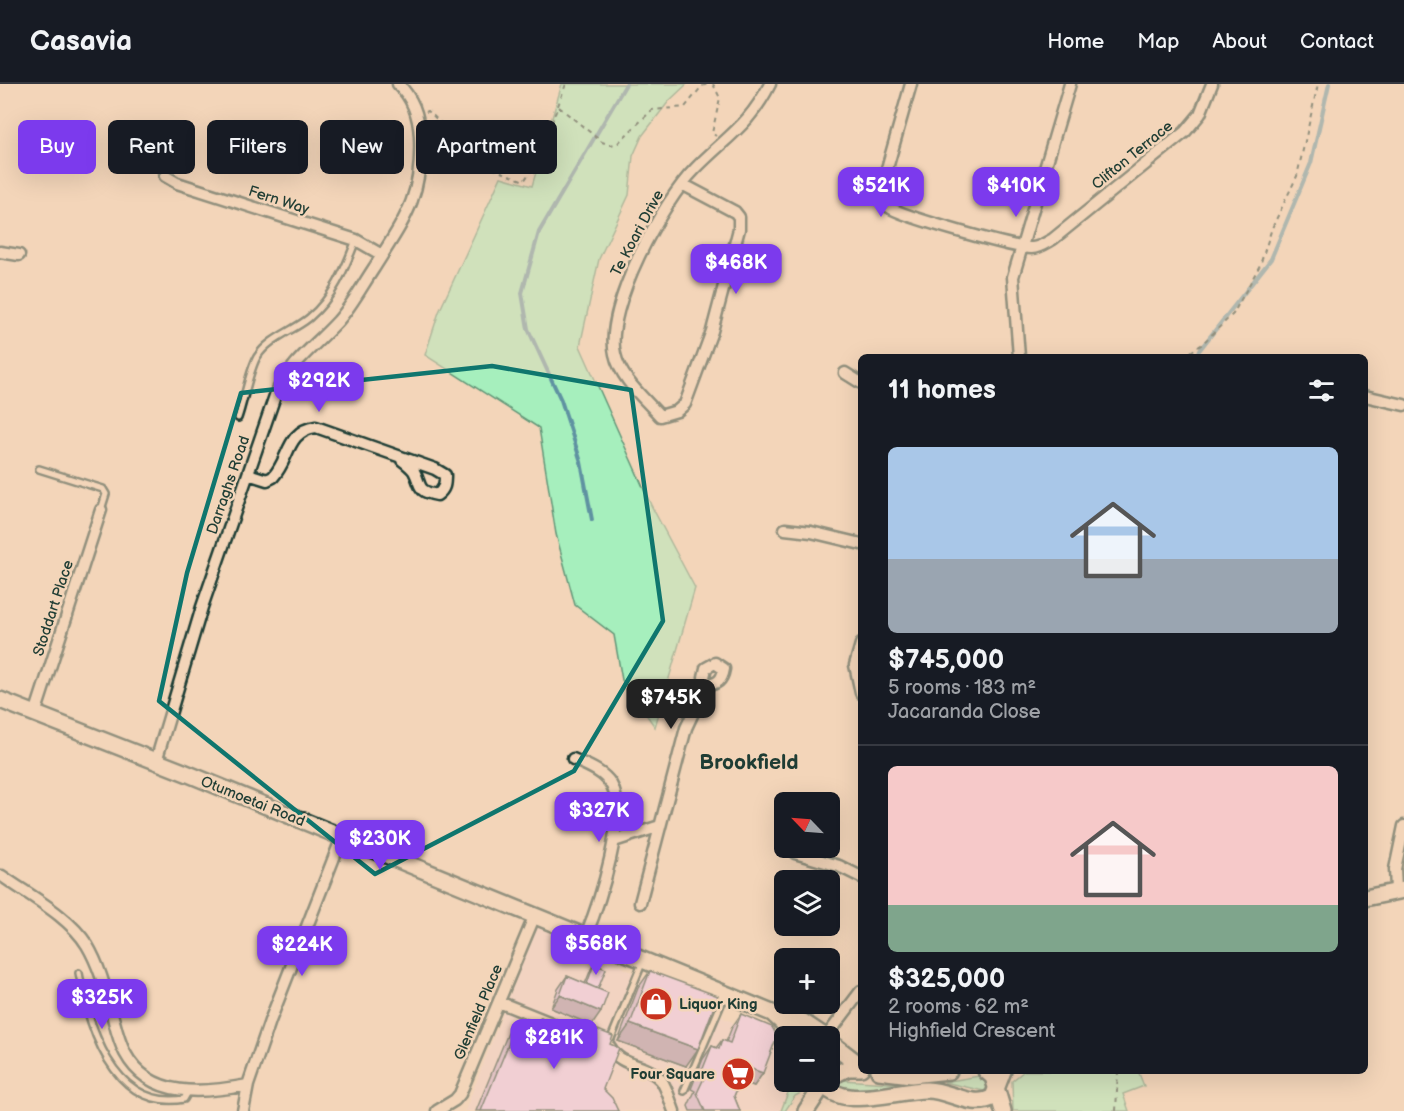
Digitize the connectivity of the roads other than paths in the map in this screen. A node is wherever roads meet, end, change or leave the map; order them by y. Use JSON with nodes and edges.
{"nodes":[{"id":1,"x":398,"y":84,"type":"edge"},
{"id":2,"x":770,"y":84,"type":"edge"},
{"id":3,"x":911,"y":84,"type":"edge"},
{"id":4,"x":1070,"y":84,"type":"edge"},
{"id":5,"x":1212,"y":84,"type":"edge"},
{"id":6,"x":165,"y":176,"type":"dead end"},
{"id":7,"x":682,"y":183,"type":"junction"},
{"id":8,"x":356,"y":240,"type":"junction"},
{"id":9,"x":1022,"y":247,"type":"junction"},
{"id":10,"x":0,"y":252,"type":"edge"},
{"id":11,"x":19,"y":255,"type":"dead end"},
{"id":12,"x":382,"y":255,"type":"junction"},
{"id":13,"x":1018,"y":354,"type":"edge"},
{"id":14,"x":845,"y":373,"type":"dead end"},
{"id":15,"x":858,"y":381,"type":"edge"},
{"id":16,"x":1368,"y":397,"type":"edge"},
{"id":17,"x":1404,"y":405,"type":"edge"},
{"id":18,"x":238,"y":418,"type":"dead end"},
{"id":19,"x":402,"y":460,"type":"dead end"},
{"id":20,"x":39,"y":469,"type":"dead end"},
{"id":21,"x":248,"y":474,"type":"junction"},
{"id":22,"x":101,"y":510,"type":"joint"},
{"id":23,"x":785,"y":530,"type":"dead end"},
{"id":24,"x":858,"y":543,"type":"edge"},
{"id":25,"x":858,"y":654,"type":"edge"},
{"id":26,"x":858,"y":679,"type":"edge"},
{"id":27,"x":706,"y":685,"type":"dead end"},
{"id":28,"x":0,"y":700,"type":"edge"},
{"id":29,"x":35,"y":714,"type":"junction"},
{"id":30,"x":573,"y":759,"type":"dead end"},
{"id":31,"x":156,"y":760,"type":"junction"},
{"id":32,"x":660,"y":826,"type":"junction"},
{"id":33,"x":1404,"y":826,"type":"edge"},
{"id":34,"x":342,"y":837,"type":"junction"},
{"id":35,"x":614,"y":841,"type":"junction"},
{"id":36,"x":812,"y":858,"type":"edge"},
{"id":37,"x":2,"y":876,"type":"dead end"},
{"id":38,"x":858,"y":876,"type":"edge"},
{"id":39,"x":1400,"y":890,"type":"edge"},
{"id":40,"x":1368,"y":897,"type":"edge"},
{"id":41,"x":640,"y":903,"type":"dead end"},
{"id":42,"x":535,"y":915,"type":"junction"},
{"id":43,"x":586,"y":935,"type":"junction"},
{"id":44,"x":644,"y":959,"type":"junction"},
{"id":45,"x":79,"y":973,"type":"dead end"},
{"id":46,"x":726,"y":993,"type":"junction"},
{"id":47,"x":858,"y":995,"type":"edge"},
{"id":48,"x":499,"y":1002,"type":"junction"},
{"id":49,"x":772,"y":1013,"type":"junction"},
{"id":50,"x":559,"y":1026,"type":"edge"},
{"id":51,"x":785,"y":1026,"type":"edge"},
{"id":52,"x":809,"y":1026,"type":"edge"},
{"id":53,"x":833,"y":1026,"type":"edge"},
{"id":54,"x":604,"y":1044,"type":"joint"},
{"id":55,"x":840,"y":1050,"type":"edge"},
{"id":56,"x":858,"y":1065,"type":"edge"},
{"id":57,"x":858,"y":1067,"type":"edge"},
{"id":58,"x":840,"y":1072,"type":"edge"},
{"id":59,"x":903,"y":1074,"type":"edge"},
{"id":60,"x":921,"y":1074,"type":"edge"},
{"id":61,"x":990,"y":1074,"type":"edge"},
{"id":62,"x":1002,"y":1074,"type":"edge"},
{"id":63,"x":248,"y":1085,"type":"junction"},
{"id":64,"x":684,"y":1090,"type":"dead end"},
{"id":65,"x":998,"y":1090,"type":"junction"},
{"id":66,"x":188,"y":1092,"type":"junction"},
{"id":67,"x":818,"y":1092,"type":"edge"},
{"id":68,"x":831,"y":1092,"type":"edge"},
{"id":69,"x":956,"y":1095,"type":"junction"},
{"id":70,"x":877,"y":1100,"type":"junction"},
{"id":71,"x":243,"y":1111,"type":"edge"},
{"id":72,"x":437,"y":1111,"type":"edge"},
{"id":73,"x":674,"y":1111,"type":"edge"},
{"id":74,"x":807,"y":1111,"type":"edge"},
{"id":75,"x":855,"y":1111,"type":"edge"},
{"id":76,"x":974,"y":1111,"type":"edge"},
{"id":77,"x":1003,"y":1111,"type":"edge"}],
"edges":[{"from":1,"to":12,"type":"street","name":"Darraghs Road"},
{"from":2,"to":7,"type":"street","name":"Te Koari Drive"},
{"from":3,"to":9,"type":"street"},
{"from":4,"to":9,"type":"street"},
{"from":5,"to":9,"type":"street","name":"Clifton Terrace"},
{"from":6,"to":8,"type":"street","name":"Fern Way"},
{"from":7,"to":7,"type":"street","name":"Te Koari Drive"},
{"from":8,"to":12,"type":"street","name":"Fern Way"},
{"from":8,"to":18,"type":"lane"},
{"from":9,"to":13,"type":"street"},
{"from":10,"to":11,"type":"street"},
{"from":12,"to":21,"type":"street","name":"Darraghs Road"},
{"from":14,"to":15,"type":"street"},
{"from":16,"to":17,"type":"street"},
{"from":19,"to":21,"type":"street"},
{"from":20,"to":22,"type":"lane"},
{"from":21,"to":31,"type":"street","name":"Darraghs Road"},
{"from":22,"to":29,"type":"street","name":"Stoddart Place"},
{"from":23,"to":24,"type":"street"},
{"from":25,"to":26,"type":"street"},
{"from":27,"to":32,"type":"street"},
{"from":28,"to":29,"type":"main road","name":"Otumoetai Road"},
{"from":29,"to":31,"type":"main road","name":"Otumoetai Road"},
{"from":30,"to":35,"type":"street"},
{"from":31,"to":34,"type":"main road","name":"Otumoetai Road"},
{"from":32,"to":35,"type":"street"},
{"from":32,"to":41,"type":"street"},
{"from":33,"to":39,"type":"street"},
{"from":34,"to":42,"type":"main road","name":"Otumoetai Road"},
{"from":34,"to":63,"type":"street"},
{"from":35,"to":43,"type":"street"},
{"from":36,"to":38,"type":"street"},
{"from":37,"to":66,"type":"street"},
{"from":39,"to":40,"type":"main road"},
{"from":42,"to":43,"type":"main road","name":"Otumoetai Road"},
{"from":42,"to":48,"type":"street","name":"Glenfield Place"},
{"from":43,"to":44,"type":"main road","name":"Otumoetai Road"},
{"from":44,"to":46,"type":"main road","name":"Otumoetai Road"},
{"from":44,"to":54,"type":"lane"},
{"from":45,"to":66,"type":"lane"},
{"from":46,"to":49,"type":"main road","name":"Otumoetai Road"},
{"from":46,"to":64,"type":"lane"},
{"from":47,"to":53,"type":"street"},
{"from":48,"to":50,"type":"street"},
{"from":48,"to":72,"type":"street","name":"Glenfield Place"},
{"from":49,"to":51,"type":"main road","name":"Otumoetai Road"},
{"from":49,"to":52,"type":"main road","name":"Otumoetai Road"},
{"from":54,"to":73,"type":"street"},
{"from":55,"to":56,"type":"main road"},
{"from":57,"to":58,"type":"main road"},
{"from":59,"to":60,"type":"main road"},
{"from":61,"to":65,"type":"main road"},
{"from":62,"to":65,"type":"main road"},
{"from":63,"to":66,"type":"street"},
{"from":63,"to":71,"type":"street"},
{"from":65,"to":69,"type":"main road"},
{"from":65,"to":77,"type":"main road"},
{"from":67,"to":74,"type":"main road"},
{"from":68,"to":70,"type":"main road"},
{"from":69,"to":70,"type":"main road"},
{"from":69,"to":76,"type":"main road"},
{"from":70,"to":75,"type":"main road"}]}
